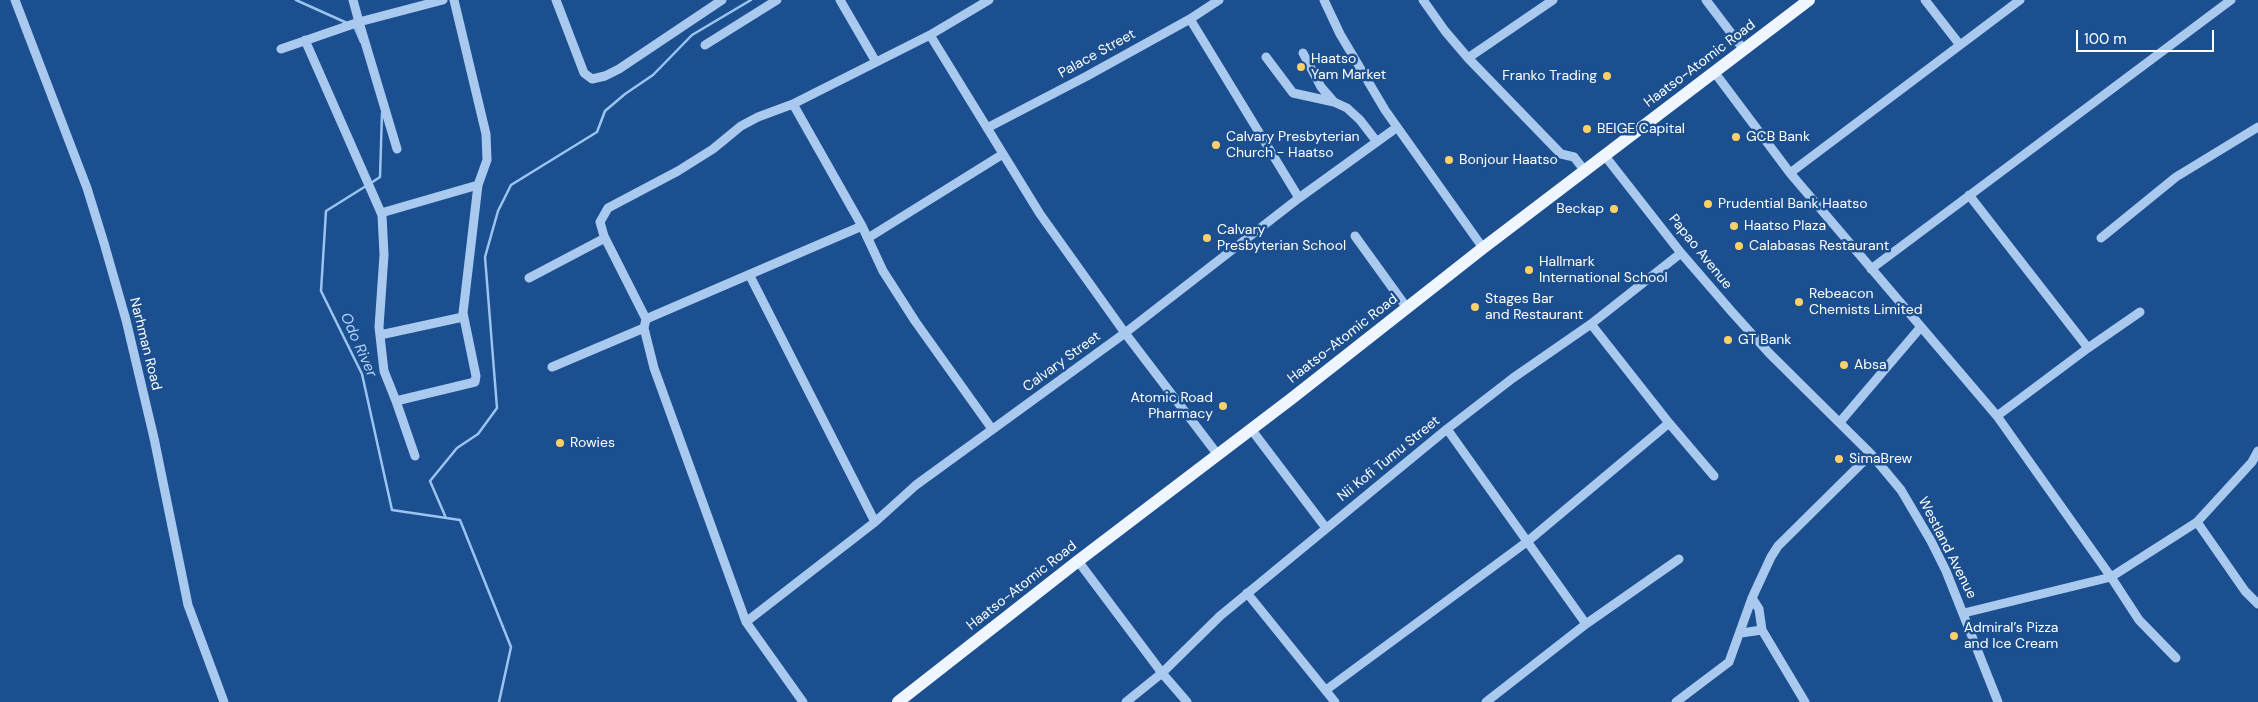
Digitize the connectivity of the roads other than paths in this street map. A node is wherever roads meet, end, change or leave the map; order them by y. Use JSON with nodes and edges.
{"nodes":[{"id":1,"x":15,"y":0,"type":"edge"},
{"id":2,"x":353,"y":0,"type":"edge"},
{"id":3,"x":443,"y":0,"type":"edge"},
{"id":4,"x":454,"y":0,"type":"edge"},
{"id":5,"x":556,"y":0,"type":"edge"},
{"id":6,"x":722,"y":0,"type":"edge"},
{"id":7,"x":776,"y":0,"type":"edge"},
{"id":8,"x":840,"y":0,"type":"edge"},
{"id":9,"x":990,"y":0,"type":"edge"},
{"id":10,"x":1219,"y":0,"type":"edge"},
{"id":11,"x":1324,"y":0,"type":"edge"},
{"id":12,"x":1423,"y":0,"type":"edge"},
{"id":13,"x":1553,"y":0,"type":"edge"},
{"id":14,"x":1706,"y":0,"type":"edge"},
{"id":15,"x":1808,"y":0,"type":"edge"},
{"id":16,"x":1925,"y":0,"type":"edge"},
{"id":17,"x":2020,"y":0,"type":"edge"},
{"id":18,"x":2231,"y":0,"type":"edge"},
{"id":19,"x":1190,"y":19,"type":"junction"},
{"id":20,"x":359,"y":22,"type":"junction"},
{"id":21,"x":930,"y":35,"type":"junction"},
{"id":22,"x":305,"y":40,"type":"junction"},
{"id":23,"x":705,"y":45,"type":"dead end"},
{"id":24,"x":1960,"y":45,"type":"junction"},
{"id":25,"x":281,"y":49,"type":"dead end"},
{"id":26,"x":1744,"y":50,"type":"junction"},
{"id":27,"x":1303,"y":53,"type":"dead end"},
{"id":28,"x":1266,"y":57,"type":"dead end"},
{"id":29,"x":1468,"y":58,"type":"junction"},
{"id":30,"x":876,"y":62,"type":"junction"},
{"id":31,"x":1715,"y":73,"type":"junction"},
{"id":32,"x":1334,"y":102,"type":"junction"},
{"id":33,"x":793,"y":104,"type":"junction"},
{"id":34,"x":2258,"y":127,"type":"edge"},
{"id":35,"x":987,"y":128,"type":"junction"},
{"id":36,"x":1396,"y":128,"type":"junction"},
{"id":37,"x":1377,"y":142,"type":"junction"},
{"id":38,"x":397,"y":149,"type":"dead end"},
{"id":39,"x":1003,"y":154,"type":"junction"},
{"id":40,"x":1605,"y":156,"type":"junction"},
{"id":41,"x":1585,"y":171,"type":"junction"},
{"id":42,"x":1790,"y":173,"type":"junction"},
{"id":43,"x":478,"y":185,"type":"junction"},
{"id":44,"x":1969,"y":195,"type":"junction"},
{"id":45,"x":1299,"y":198,"type":"junction"},
{"id":46,"x":381,"y":214,"type":"junction"},
{"id":47,"x":862,"y":226,"type":"junction"},
{"id":48,"x":1356,"y":236,"type":"dead end"},
{"id":49,"x":605,"y":238,"type":"junction"},
{"id":50,"x":868,"y":238,"type":"junction"},
{"id":51,"x":2101,"y":238,"type":"dead end"},
{"id":52,"x":1483,"y":248,"type":"junction"},
{"id":53,"x":1681,"y":253,"type":"junction"},
{"id":54,"x":1871,"y":269,"type":"junction"},
{"id":55,"x":750,"y":276,"type":"junction"},
{"id":56,"x":529,"y":278,"type":"dead end"},
{"id":57,"x":1407,"y":308,"type":"junction"},
{"id":58,"x":2140,"y":312,"type":"dead end"},
{"id":59,"x":464,"y":317,"type":"junction"},
{"id":60,"x":645,"y":324,"type":"junction"},
{"id":61,"x":1591,"y":324,"type":"junction"},
{"id":62,"x":1920,"y":328,"type":"junction"},
{"id":63,"x":1125,"y":333,"type":"junction"},
{"id":64,"x":380,"y":335,"type":"junction"},
{"id":65,"x":1756,"y":339,"type":"joint"},
{"id":66,"x":2088,"y":348,"type":"junction"},
{"id":67,"x":552,"y":367,"type":"dead end"},
{"id":68,"x":396,"y":402,"type":"junction"},
{"id":69,"x":1997,"y":416,"type":"junction"},
{"id":70,"x":1840,"y":422,"type":"junction"},
{"id":71,"x":1668,"y":423,"type":"junction"},
{"id":72,"x":992,"y":428,"type":"junction"},
{"id":73,"x":1251,"y":429,"type":"junction"},
{"id":74,"x":1447,"y":429,"type":"junction"},
{"id":75,"x":2258,"y":451,"type":"edge"},
{"id":76,"x":1872,"y":454,"type":"junction"},
{"id":77,"x":1218,"y":455,"type":"junction"},
{"id":78,"x":415,"y":456,"type":"dead end"},
{"id":79,"x":2255,"y":465,"type":"edge"},
{"id":80,"x":1714,"y":476,"type":"dead end"},
{"id":81,"x":875,"y":522,"type":"junction"},
{"id":82,"x":2197,"y":522,"type":"junction"},
{"id":83,"x":1326,"y":528,"type":"junction"},
{"id":84,"x":1528,"y":541,"type":"junction"},
{"id":85,"x":1679,"y":559,"type":"dead end"},
{"id":86,"x":1078,"y":561,"type":"junction"},
{"id":87,"x":2111,"y":577,"type":"junction"},
{"id":88,"x":1247,"y":593,"type":"junction"},
{"id":89,"x":1752,"y":598,"type":"junction"},
{"id":90,"x":2258,"y":604,"type":"edge"},
{"id":91,"x":1964,"y":613,"type":"junction"},
{"id":92,"x":746,"y":622,"type":"junction"},
{"id":93,"x":1586,"y":624,"type":"junction"},
{"id":94,"x":1762,"y":630,"type":"junction"},
{"id":95,"x":1741,"y":633,"type":"junction"},
{"id":96,"x":2176,"y":658,"type":"dead end"},
{"id":97,"x":1162,"y":673,"type":"junction"},
{"id":98,"x":1326,"y":690,"type":"junction"},
{"id":99,"x":224,"y":702,"type":"edge"},
{"id":100,"x":803,"y":702,"type":"edge"},
{"id":101,"x":898,"y":702,"type":"edge"},
{"id":102,"x":1126,"y":702,"type":"edge"},
{"id":103,"x":1188,"y":702,"type":"edge"},
{"id":104,"x":1335,"y":702,"type":"edge"},
{"id":105,"x":1486,"y":702,"type":"edge"},
{"id":106,"x":1676,"y":702,"type":"edge"},
{"id":107,"x":1805,"y":702,"type":"edge"},
{"id":108,"x":1998,"y":702,"type":"edge"}],
"edges":[{"from":1,"to":99,"type":"street","name":"Narhman Road"},
{"from":2,"to":20,"type":"street"},
{"from":3,"to":20,"type":"street"},
{"from":4,"to":43,"type":"street"},
{"from":5,"to":6,"type":"street"},
{"from":7,"to":23,"type":"street"},
{"from":8,"to":30,"type":"street"},
{"from":9,"to":21,"type":"street"},
{"from":10,"to":19,"type":"street","name":"Palace Street"},
{"from":11,"to":36,"type":"street"},
{"from":12,"to":29,"type":"street"},
{"from":13,"to":29,"type":"street"},
{"from":14,"to":26,"type":"street"},
{"from":15,"to":26,"type":"main road","name":"Haatso-Atomic Road"},
{"from":16,"to":24,"type":"street"},
{"from":17,"to":24,"type":"street"},
{"from":18,"to":44,"type":"street"},
{"from":19,"to":35,"type":"street","name":"Palace Street"},
{"from":19,"to":45,"type":"street"},
{"from":20,"to":22,"type":"street"},
{"from":20,"to":38,"type":"street"},
{"from":21,"to":30,"type":"street"},
{"from":21,"to":35,"type":"street"},
{"from":22,"to":25,"type":"street"},
{"from":22,"to":46,"type":"street"},
{"from":24,"to":42,"type":"street"},
{"from":26,"to":31,"type":"main road","name":"Haatso-Atomic Road"},
{"from":27,"to":32,"type":"street"},
{"from":28,"to":32,"type":"street"},
{"from":29,"to":41,"type":"street"},
{"from":30,"to":33,"type":"street"},
{"from":31,"to":40,"type":"main road","name":"Haatso-Atomic Road"},
{"from":31,"to":42,"type":"street"},
{"from":32,"to":37,"type":"street"},
{"from":33,"to":47,"type":"street"},
{"from":33,"to":49,"type":"street"},
{"from":34,"to":51,"type":"street"},
{"from":35,"to":39,"type":"street"},
{"from":36,"to":37,"type":"street","name":"Calvary Street"},
{"from":36,"to":52,"type":"street"},
{"from":37,"to":45,"type":"street","name":"Calvary Street"},
{"from":39,"to":50,"type":"street"},
{"from":39,"to":63,"type":"street"},
{"from":40,"to":41,"type":"main road","name":"Haatso-Atomic Road"},
{"from":40,"to":53,"type":"street","name":"Papao Avenue"},
{"from":41,"to":52,"type":"main road","name":"Haatso-Atomic Road"},
{"from":42,"to":54,"type":"street"},
{"from":43,"to":46,"type":"street"},
{"from":43,"to":59,"type":"street"},
{"from":44,"to":54,"type":"street"},
{"from":44,"to":66,"type":"street"},
{"from":45,"to":63,"type":"street","name":"Calvary Street"},
{"from":46,"to":64,"type":"street"},
{"from":47,"to":50,"type":"street"},
{"from":47,"to":55,"type":"street"},
{"from":48,"to":57,"type":"street"},
{"from":49,"to":56,"type":"street"},
{"from":49,"to":60,"type":"street"},
{"from":50,"to":72,"type":"street"},
{"from":52,"to":57,"type":"main road","name":"Haatso-Atomic Road"},
{"from":53,"to":61,"type":"street","name":"Nii Kofi Tumu Street"},
{"from":53,"to":65,"type":"street","name":"Papao Avenue"},
{"from":54,"to":62,"type":"street"},
{"from":55,"to":60,"type":"street"},
{"from":55,"to":81,"type":"street"},
{"from":57,"to":73,"type":"main road","name":"Haatso-Atomic Road"},
{"from":58,"to":66,"type":"street"},
{"from":59,"to":64,"type":"street"},
{"from":59,"to":68,"type":"street"},
{"from":60,"to":67,"type":"street"},
{"from":60,"to":92,"type":"street"},
{"from":61,"to":71,"type":"street"},
{"from":61,"to":74,"type":"street","name":"Nii Kofi Tumu Street"},
{"from":62,"to":69,"type":"street"},
{"from":62,"to":70,"type":"street"},
{"from":63,"to":72,"type":"street","name":"Calvary Street"},
{"from":63,"to":77,"type":"street"},
{"from":64,"to":68,"type":"street"},
{"from":65,"to":70,"type":"street","name":"Westland Avenue"},
{"from":66,"to":69,"type":"street"},
{"from":68,"to":78,"type":"street"},
{"from":69,"to":87,"type":"street"},
{"from":70,"to":76,"type":"street","name":"Westland Avenue"},
{"from":71,"to":80,"type":"street"},
{"from":71,"to":84,"type":"street"},
{"from":72,"to":81,"type":"street","name":"Calvary Street"},
{"from":73,"to":77,"type":"main road","name":"Haatso-Atomic Road"},
{"from":73,"to":83,"type":"street"},
{"from":74,"to":83,"type":"street","name":"Nii Kofi Tumu Street"},
{"from":74,"to":84,"type":"street"},
{"from":75,"to":79,"type":"street"},
{"from":76,"to":89,"type":"street"},
{"from":76,"to":91,"type":"street","name":"Westland Avenue"},
{"from":77,"to":86,"type":"main road","name":"Haatso-Atomic Road"},
{"from":79,"to":82,"type":"street"},
{"from":81,"to":92,"type":"street","name":"Calvary Street"},
{"from":82,"to":87,"type":"street"},
{"from":82,"to":90,"type":"street"},
{"from":83,"to":88,"type":"street","name":"Nii Kofi Tumu Street"},
{"from":84,"to":93,"type":"street"},
{"from":84,"to":98,"type":"street"},
{"from":85,"to":93,"type":"street"},
{"from":86,"to":97,"type":"street"},
{"from":86,"to":101,"type":"main road","name":"Haatso-Atomic Road"},
{"from":87,"to":91,"type":"street"},
{"from":87,"to":96,"type":"street"},
{"from":88,"to":97,"type":"street","name":"Nii Kofi Tumu Street"},
{"from":88,"to":98,"type":"street"},
{"from":89,"to":94,"type":"street"},
{"from":89,"to":95,"type":"street"},
{"from":91,"to":108,"type":"street","name":"Westland Avenue"},
{"from":92,"to":100,"type":"street"},
{"from":93,"to":105,"type":"street"},
{"from":94,"to":95,"type":"street"},
{"from":94,"to":107,"type":"street"},
{"from":95,"to":106,"type":"street"},
{"from":97,"to":102,"type":"street","name":"Nii Kofi Tumu Street"},
{"from":97,"to":103,"type":"street"},
{"from":98,"to":104,"type":"street"}]}
